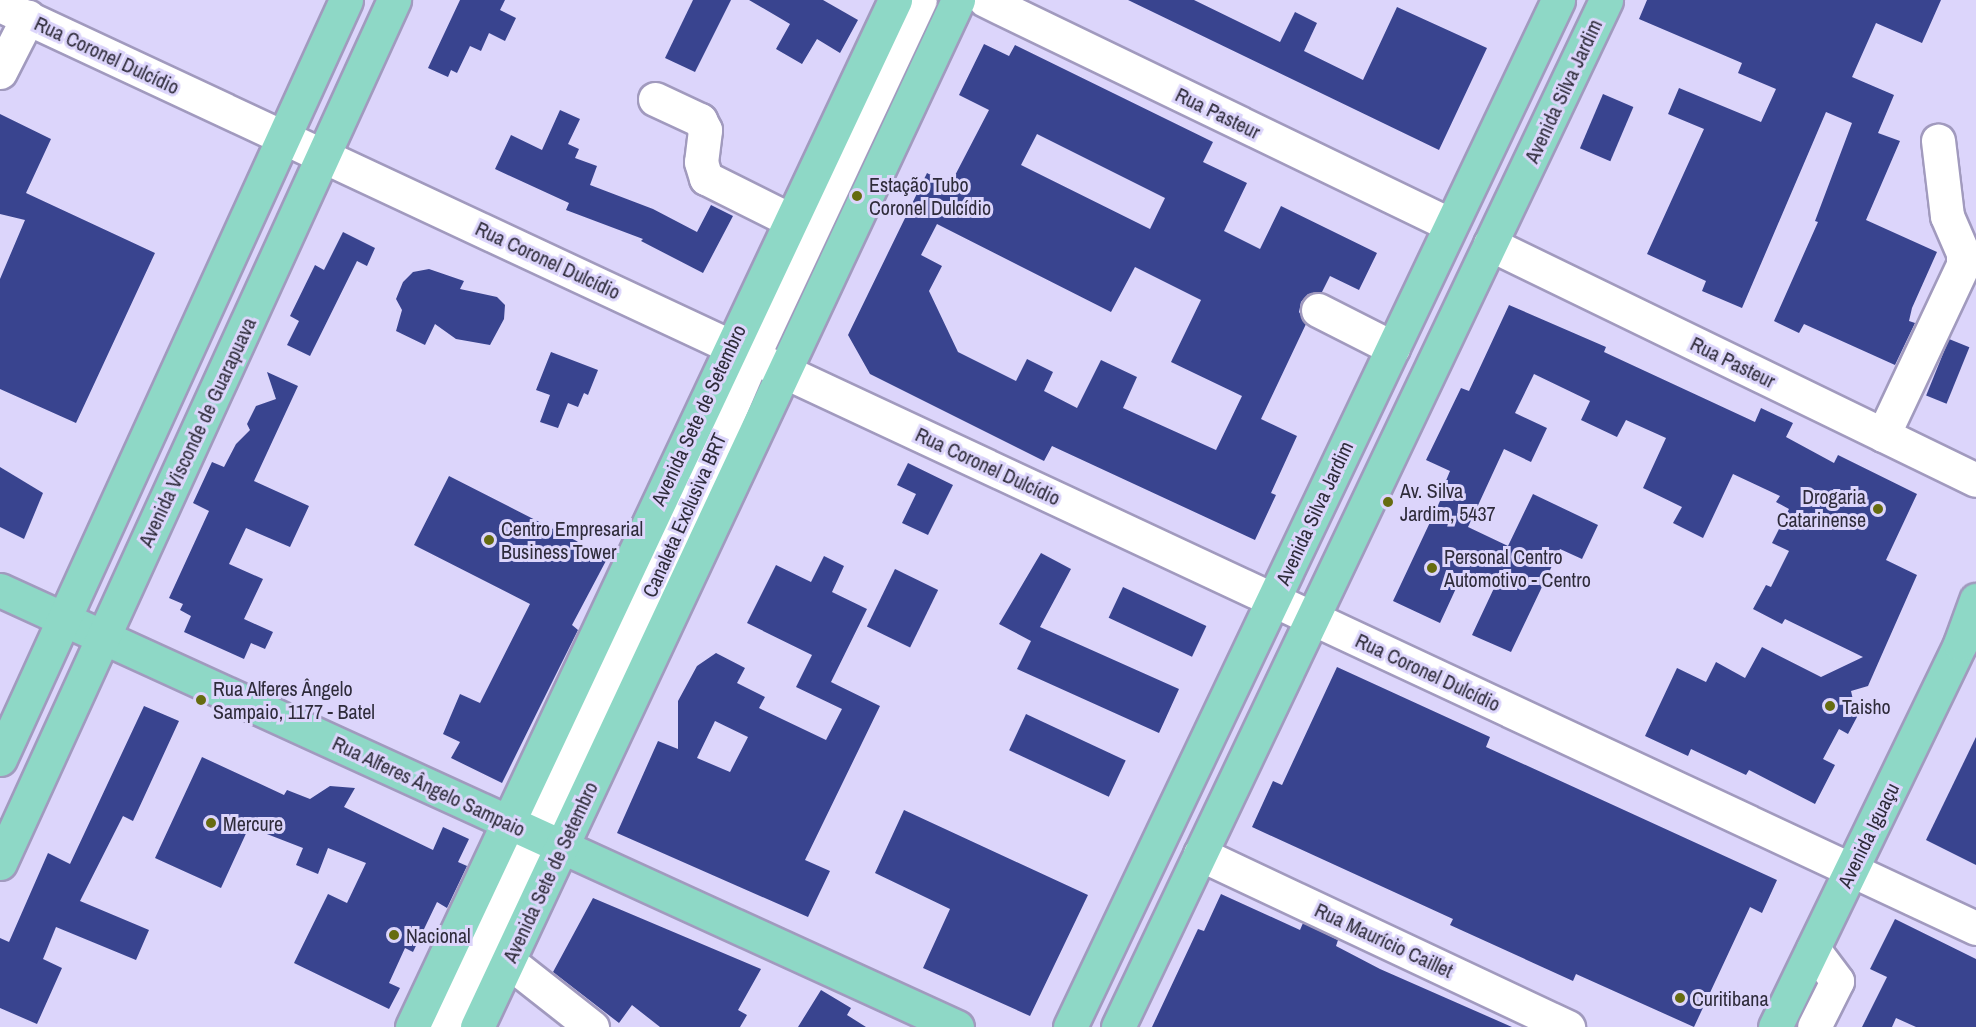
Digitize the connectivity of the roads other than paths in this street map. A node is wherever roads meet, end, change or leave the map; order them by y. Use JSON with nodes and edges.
{"nodes":[{"id":1,"x":346,"y":0,"type":"edge"},
{"id":2,"x":394,"y":0,"type":"edge"},
{"id":3,"x":895,"y":0,"type":"edge"},
{"id":4,"x":920,"y":0,"type":"edge"},
{"id":5,"x":958,"y":0,"type":"edge"},
{"id":6,"x":985,"y":0,"type":"edge"},
{"id":7,"x":1558,"y":0,"type":"edge"},
{"id":8,"x":1606,"y":0,"type":"edge"},
{"id":9,"x":14,"y":11,"type":"edge"},
{"id":10,"x":0,"y":72,"type":"edge"},
{"id":11,"x":655,"y":99,"type":"dead end"},
{"id":12,"x":283,"y":137,"type":"junction"},
{"id":13,"x":1938,"y":141,"type":"dead end"},
{"id":14,"x":323,"y":156,"type":"junction"},
{"id":15,"x":790,"y":220,"type":"junction"},
{"id":16,"x":1451,"y":225,"type":"junction"},
{"id":17,"x":1490,"y":244,"type":"junction"},
{"id":18,"x":1318,"y":310,"type":"dead end"},
{"id":19,"x":1393,"y":348,"type":"junction"},
{"id":20,"x":742,"y":351,"type":"junction"},
{"id":21,"x":783,"y":370,"type":"junction"},
{"id":22,"x":155,"y":419,"type":"junction"},
{"id":23,"x":1883,"y":435,"type":"junction"},
{"id":24,"x":179,"y":470,"type":"junction"},
{"id":25,"x":1976,"y":480,"type":"edge"},
{"id":26,"x":0,"y":590,"type":"edge"},
{"id":27,"x":1273,"y":599,"type":"junction"},
{"id":28,"x":1976,"y":600,"type":"edge"},
{"id":29,"x":1312,"y":618,"type":"junction"},
{"id":30,"x":63,"y":619,"type":"junction"},
{"id":31,"x":1968,"y":631,"type":"edge"},
{"id":32,"x":103,"y":638,"type":"junction"},
{"id":33,"x":1204,"y":744,"type":"junction"},
{"id":34,"x":0,"y":759,"type":"edge"},
{"id":35,"x":1220,"y":812,"type":"junction"},
{"id":36,"x":535,"y":835,"type":"junction"},
{"id":37,"x":1200,"y":854,"type":"junction"},
{"id":38,"x":0,"y":863,"type":"edge"},
{"id":39,"x":1851,"y":869,"type":"junction"},
{"id":40,"x":1976,"y":928,"type":"edge"},
{"id":41,"x":1813,"y":949,"type":"junction"},
{"id":42,"x":508,"y":961,"type":"junction"},
{"id":43,"x":412,"y":1027,"type":"edge"},
{"id":44,"x":442,"y":1027,"type":"edge"},
{"id":45,"x":477,"y":1027,"type":"edge"},
{"id":46,"x":592,"y":1027,"type":"edge"},
{"id":47,"x":957,"y":1027,"type":"edge"},
{"id":48,"x":1070,"y":1027,"type":"edge"},
{"id":49,"x":1118,"y":1027,"type":"edge"},
{"id":50,"x":1568,"y":1027,"type":"edge"},
{"id":51,"x":1775,"y":1027,"type":"edge"},
{"id":52,"x":1814,"y":1027,"type":"edge"}],
"edges":[{"from":1,"to":12,"type":"main road"},
{"from":2,"to":14,"type":"main road","name":"Avenida Visconde de Guarapuava"},
{"from":3,"to":15,"type":"main road","name":"Avenida Sete de Setembro"},
{"from":4,"to":20,"type":"street"},
{"from":5,"to":21,"type":"main road","name":"Avenida Sete de Setembro"},
{"from":6,"to":16,"type":"street","name":"Rua Pasteur"},
{"from":7,"to":16,"type":"main road","name":"Avenida Silva Jardim"},
{"from":8,"to":17,"type":"main road","name":"Avenida Silva Jardim"},
{"from":9,"to":10,"type":"street"},
{"from":9,"to":12,"type":"street","name":"Rua Coronel Dulcídio"},
{"from":11,"to":15,"type":"street"},
{"from":12,"to":14,"type":"street","name":"Rua Coronel Dulcídio"},
{"from":12,"to":22,"type":"main road"},
{"from":13,"to":23,"type":"street"},
{"from":14,"to":20,"type":"street","name":"Rua Coronel Dulcídio"},
{"from":14,"to":24,"type":"main road","name":"Avenida Visconde de Guarapuava"},
{"from":15,"to":20,"type":"main road","name":"Avenida Sete de Setembro"},
{"from":16,"to":19,"type":"main road","name":"Avenida Silva Jardim"},
{"from":17,"to":23,"type":"street","name":"Rua Pasteur"},
{"from":17,"to":29,"type":"main road","name":"Avenida Silva Jardim"},
{"from":18,"to":19,"type":"street"},
{"from":19,"to":27,"type":"main road","name":"Avenida Silva Jardim"},
{"from":20,"to":21,"type":"street","name":"Rua Coronel Dulcídio"},
{"from":20,"to":36,"type":"main road","name":"Avenida Sete de Setembro"},
{"from":21,"to":27,"type":"street","name":"Rua Coronel Dulcídio"},
{"from":21,"to":36,"type":"main road","name":"Avenida Sete de Setembro"},
{"from":22,"to":24,"type":"main road"},
{"from":22,"to":30,"type":"main road"},
{"from":23,"to":25,"type":"street","name":"Rua Pasteur"},
{"from":24,"to":32,"type":"main road","name":"Avenida Visconde de Guarapuava"},
{"from":26,"to":30,"type":"main road","name":"Rua Alferes Ângelo Sampaio"},
{"from":27,"to":29,"type":"street","name":"Rua Coronel Dulcídio"},
{"from":27,"to":33,"type":"main road","name":"Avenida Silva Jardim"},
{"from":28,"to":31,"type":"main road","name":"Avenida Iguaçu"},
{"from":29,"to":35,"type":"main road","name":"Avenida Silva Jardim"},
{"from":29,"to":39,"type":"street","name":"Rua Coronel Dulcídio"},
{"from":30,"to":32,"type":"main road","name":"Rua Alferes Ângelo Sampaio"},
{"from":30,"to":34,"type":"main road"},
{"from":31,"to":39,"type":"main road","name":"Avenida Iguaçu"},
{"from":32,"to":36,"type":"main road","name":"Rua Alferes Ângelo Sampaio"},
{"from":32,"to":38,"type":"main road","name":"Avenida Visconde de Guarapuava"},
{"from":33,"to":35,"type":"main road"},
{"from":33,"to":48,"type":"main road","name":"Avenida Silva Jardim"},
{"from":35,"to":37,"type":"main road","name":"Avenida Silva Jardim"},
{"from":36,"to":42,"type":"main road","name":"Avenida Sete de Setembro"},
{"from":36,"to":43,"type":"main road","name":"Avenida Sete de Setembro"},
{"from":36,"to":44,"type":"street"},
{"from":36,"to":47,"type":"main road","name":"Rua Alferes Ângelo Sampaio"},
{"from":37,"to":49,"type":"main road","name":"Avenida Silva Jardim"},
{"from":37,"to":50,"type":"street","name":"Rua Maurício Caillet"},
{"from":39,"to":40,"type":"street","name":"Rua Coronel Dulcídio"},
{"from":39,"to":41,"type":"main road","name":"Avenida Iguaçu"},
{"from":41,"to":51,"type":"main road","name":"Avenida Iguaçu"},
{"from":41,"to":52,"type":"street"},
{"from":42,"to":45,"type":"main road","name":"Avenida Sete de Setembro"},
{"from":42,"to":46,"type":"street"}]}
